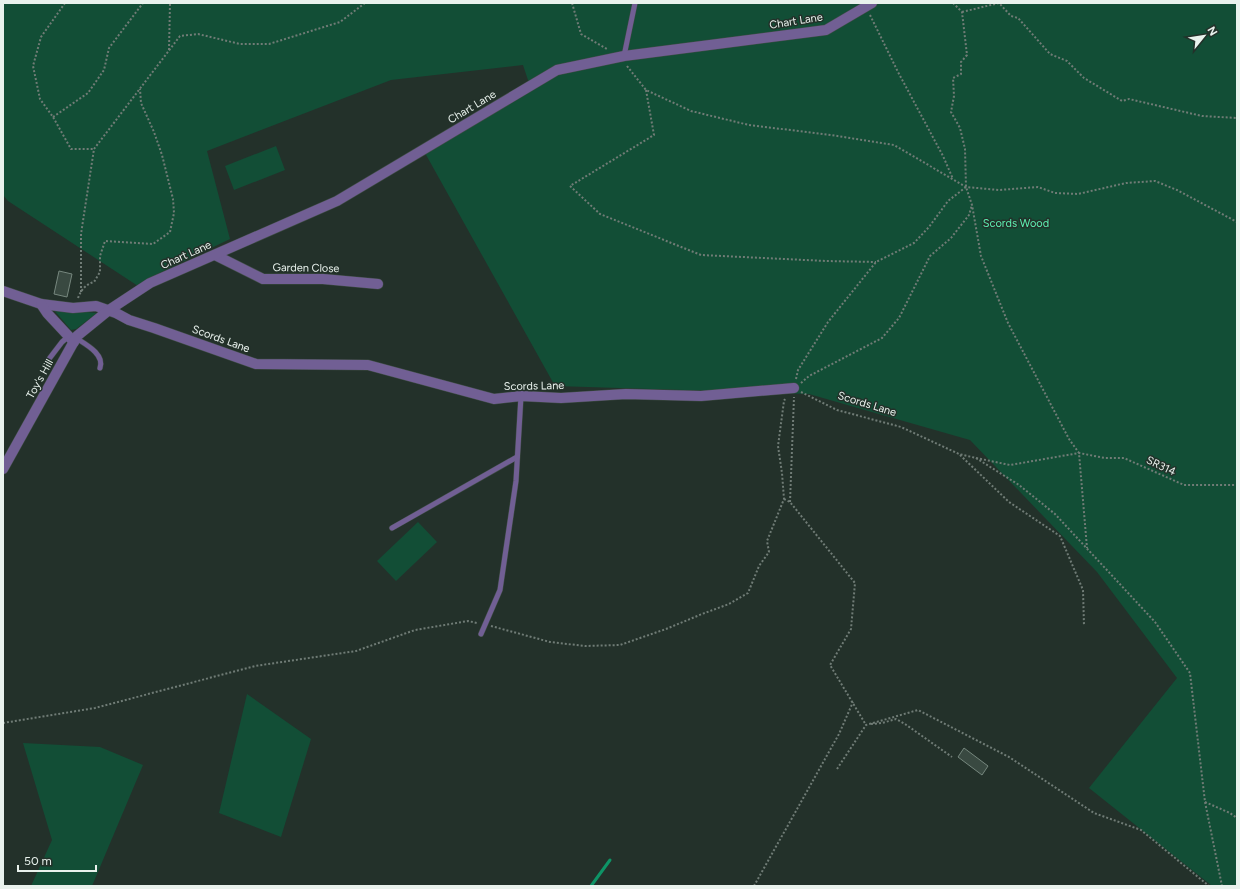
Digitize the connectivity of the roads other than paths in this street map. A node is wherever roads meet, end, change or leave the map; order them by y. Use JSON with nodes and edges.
{"nodes":[{"id":1,"x":635,"y":3,"type":"edge"},
{"id":2,"x":869,"y":5,"type":"edge"},
{"id":3,"x":622,"y":56,"type":"junction"},
{"id":4,"x":215,"y":255,"type":"junction"},
{"id":5,"x":378,"y":284,"type":"dead end"},
{"id":6,"x":3,"y":291,"type":"edge"},
{"id":7,"x":41,"y":304,"type":"junction"},
{"id":8,"x":109,"y":310,"type":"junction"},
{"id":9,"x":73,"y":339,"type":"junction"},
{"id":10,"x":49,"y":359,"type":"dead end"},
{"id":11,"x":100,"y":368,"type":"dead end"},
{"id":12,"x":794,"y":388,"type":"road end"},
{"id":13,"x":521,"y":396,"type":"junction"},
{"id":14,"x":517,"y":457,"type":"junction"},
{"id":15,"x":3,"y":469,"type":"edge"},
{"id":16,"x":392,"y":528,"type":"dead end"},
{"id":17,"x":481,"y":634,"type":"dead end"}],
"edges":[{"from":1,"to":3,"type":"lane"},
{"from":2,"to":3,"type":"street","name":"Chart Lane"},
{"from":3,"to":4,"type":"street","name":"Chart Lane"},
{"from":4,"to":5,"type":"street","name":"Garden Close"},
{"from":4,"to":8,"type":"street","name":"Chart Lane"},
{"from":6,"to":7,"type":"street","name":"Scords Lane"},
{"from":7,"to":8,"type":"street","name":"Scords Lane"},
{"from":7,"to":9,"type":"street"},
{"from":8,"to":9,"type":"street","name":"Toy's Hill"},
{"from":8,"to":13,"type":"street","name":"Scords Lane"},
{"from":9,"to":10,"type":"lane"},
{"from":9,"to":11,"type":"lane"},
{"from":9,"to":15,"type":"street","name":"Toy's Hill"},
{"from":12,"to":13,"type":"street","name":"Scords Lane"},
{"from":13,"to":14,"type":"lane"},
{"from":14,"to":16,"type":"lane"},
{"from":14,"to":17,"type":"lane"}]}
